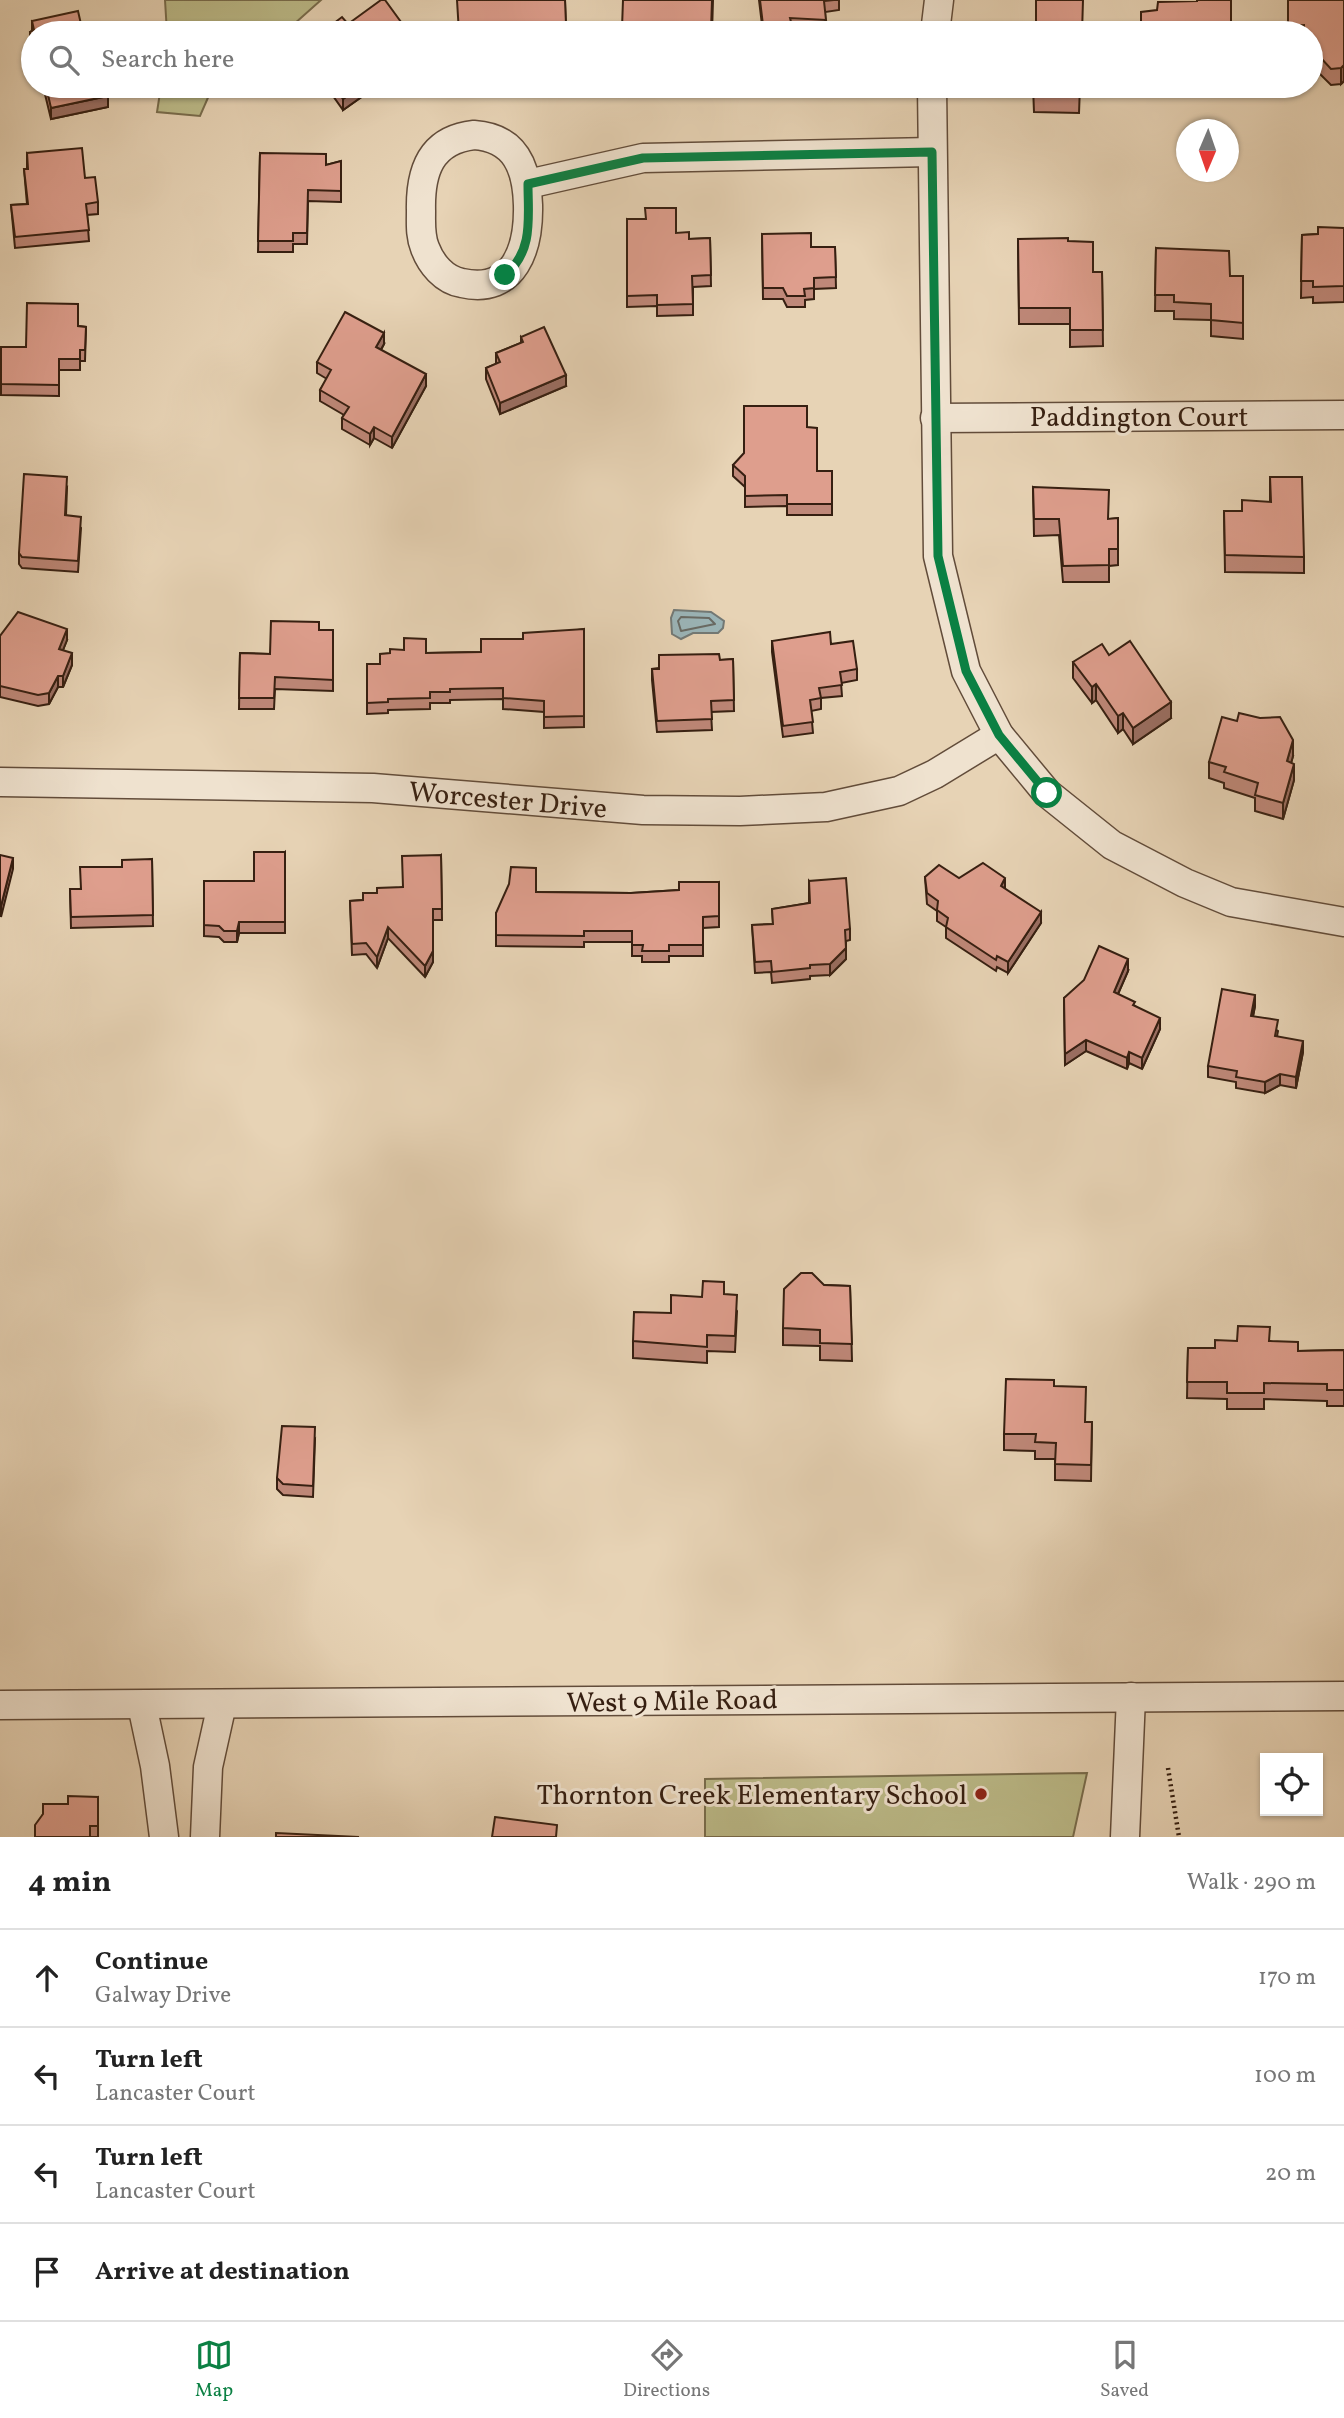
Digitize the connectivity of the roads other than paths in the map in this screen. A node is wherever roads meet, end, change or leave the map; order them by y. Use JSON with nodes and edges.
{"nodes":[{"id":1,"x":939,"y":0,"type":"edge"},
{"id":2,"x":936,"y":21,"type":"edge"},
{"id":3,"x":932,"y":98,"type":"edge"},
{"id":4,"x":932,"y":152,"type":"junction"},
{"id":5,"x":528,"y":184,"type":"junction"},
{"id":6,"x":1344,"y":415,"type":"edge"},
{"id":7,"x":935,"y":418,"type":"junction"},
{"id":8,"x":999,"y":735,"type":"junction"},
{"id":9,"x":0,"y":782,"type":"edge"},
{"id":10,"x":1344,"y":922,"type":"edge"},
{"id":11,"x":1344,"y":1696,"type":"edge"},
{"id":12,"x":1131,"y":1697,"type":"junction"},
{"id":13,"x":222,"y":1704,"type":"junction"},
{"id":14,"x":0,"y":1705,"type":"edge"},
{"id":15,"x":142,"y":1705,"type":"junction"},
{"id":16,"x":164,"y":1837,"type":"edge"},
{"id":17,"x":205,"y":1837,"type":"edge"},
{"id":18,"x":1125,"y":1837,"type":"edge"}],
"edges":[{"from":1,"to":2,"type":"street"},
{"from":3,"to":4,"type":"street"},
{"from":4,"to":5,"type":"street"},
{"from":4,"to":7,"type":"street"},
{"from":5,"to":5,"type":"street"},
{"from":6,"to":7,"type":"street","name":"Paddington Court"},
{"from":7,"to":8,"type":"street"},
{"from":8,"to":9,"type":"street","name":"Worcester Drive"},
{"from":8,"to":10,"type":"street"},
{"from":11,"to":12,"type":"street","name":"West 9 Mile Road"},
{"from":12,"to":13,"type":"street","name":"West 9 Mile Road"},
{"from":12,"to":18,"type":"street"},
{"from":13,"to":15,"type":"street","name":"West 9 Mile Road"},
{"from":13,"to":17,"type":"street"},
{"from":14,"to":15,"type":"street","name":"West 9 Mile Road"},
{"from":15,"to":16,"type":"street"}]}
